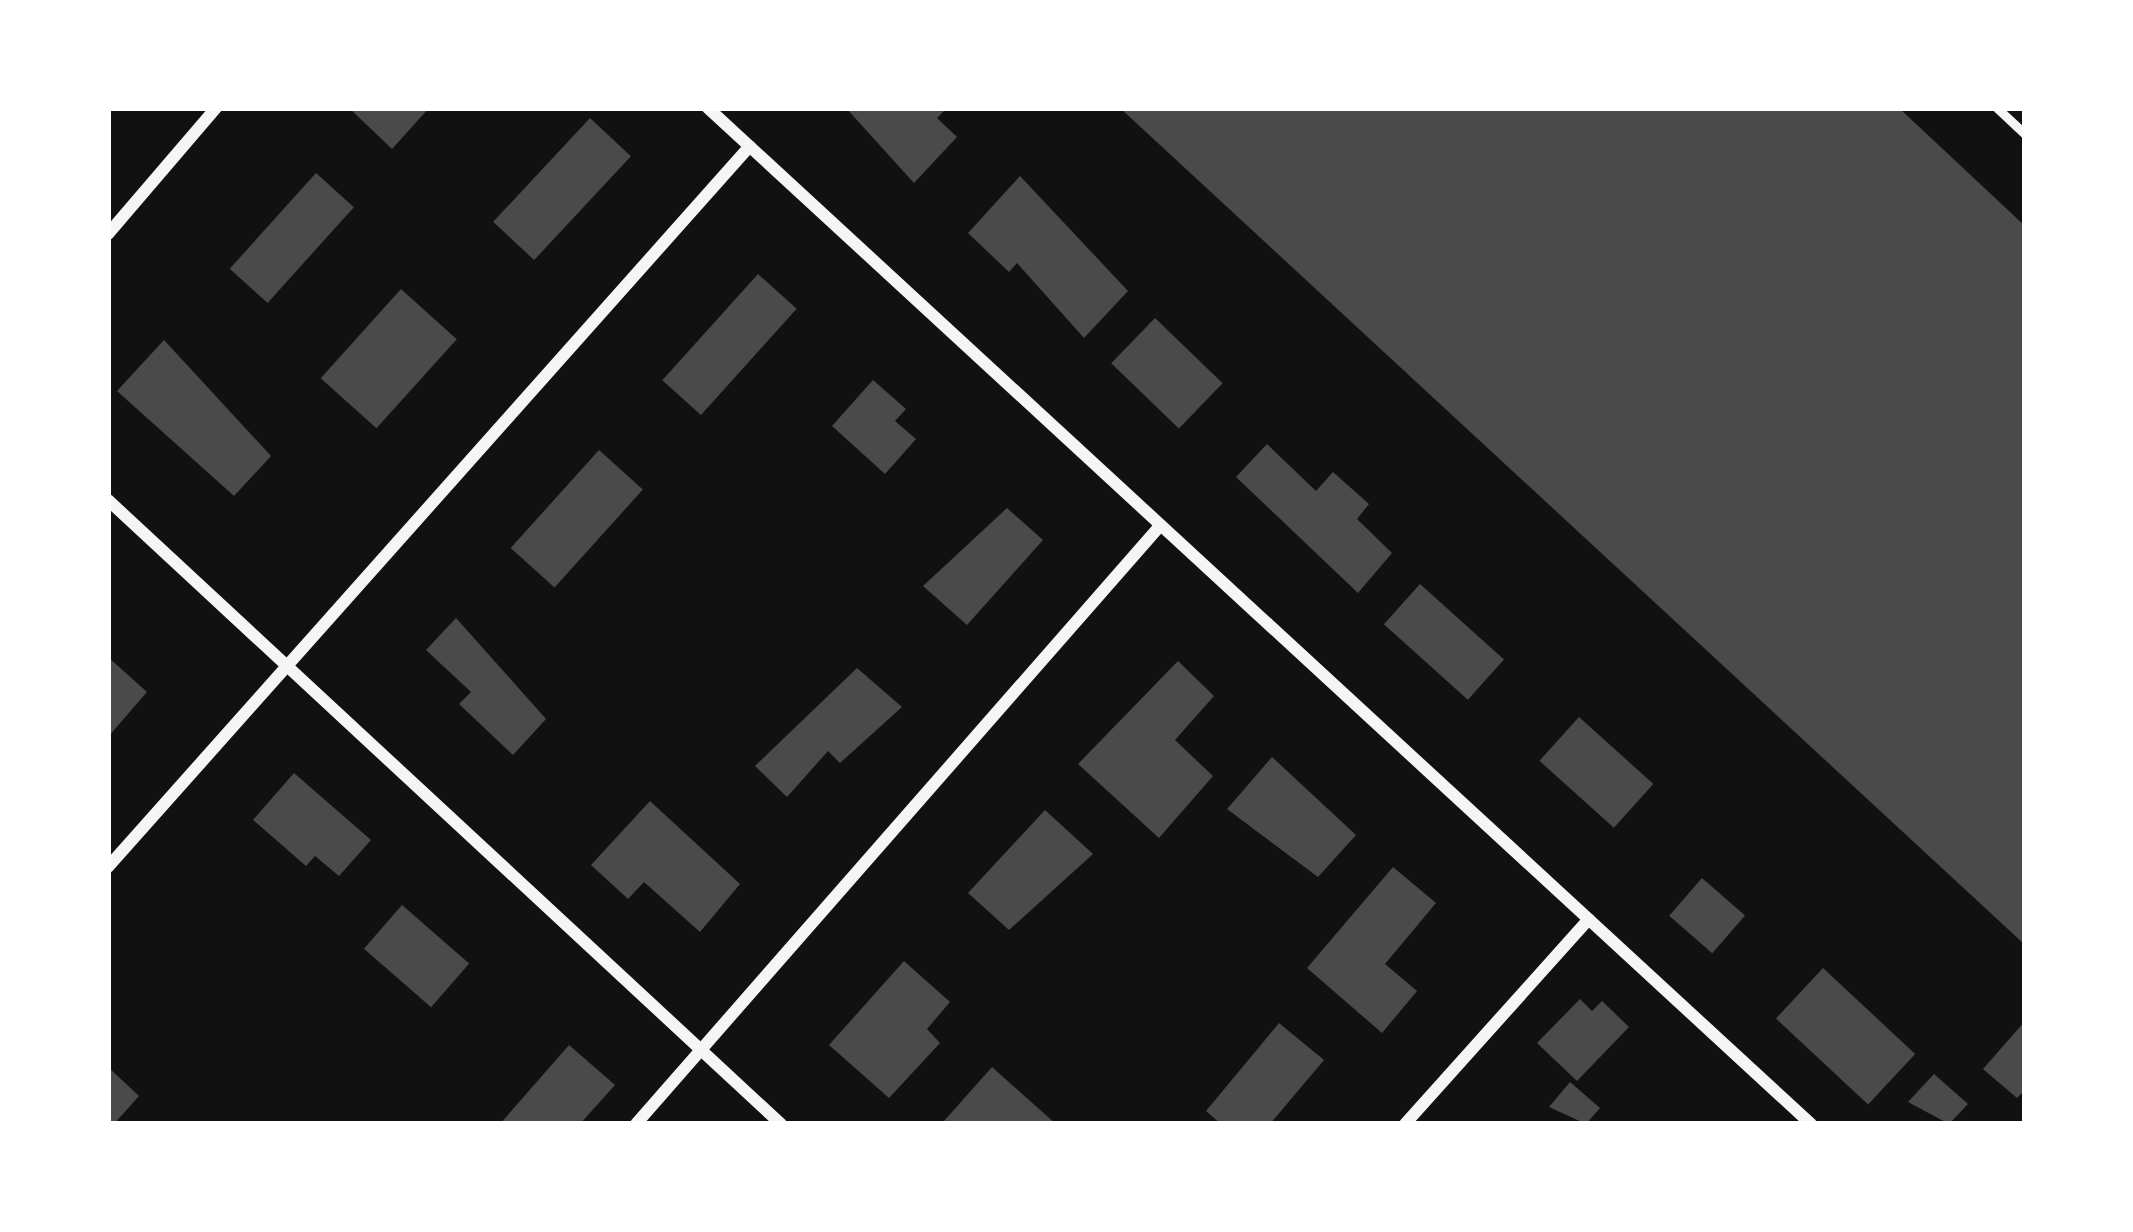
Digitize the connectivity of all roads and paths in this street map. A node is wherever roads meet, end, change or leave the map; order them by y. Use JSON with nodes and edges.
{"nodes":[{"id":1,"x":216,"y":108,"type":"edge"},
{"id":2,"x":708,"y":108,"type":"edge"},
{"id":3,"x":1997,"y":108,"type":"edge"},
{"id":4,"x":2025,"y":134,"type":"edge"},
{"id":5,"x":750,"y":146,"type":"junction"},
{"id":6,"x":108,"y":234,"type":"edge"},
{"id":7,"x":108,"y":500,"type":"edge"},
{"id":8,"x":1159,"y":527,"type":"junction"},
{"id":9,"x":284,"y":663,"type":"junction"},
{"id":10,"x":108,"y":867,"type":"edge"},
{"id":11,"x":1589,"y":919,"type":"junction"},
{"id":12,"x":699,"y":1049,"type":"junction"},
{"id":13,"x":636,"y":1124,"type":"edge"},
{"id":14,"x":781,"y":1124,"type":"edge"},
{"id":15,"x":1405,"y":1124,"type":"edge"},
{"id":16,"x":1811,"y":1124,"type":"edge"}],
"edges":[{"from":1,"to":6,"type":"street"},
{"from":2,"to":5,"type":"street"},
{"from":3,"to":4,"type":"lane"},
{"from":5,"to":8,"type":"street"},
{"from":5,"to":9,"type":"street"},
{"from":7,"to":9,"type":"street"},
{"from":8,"to":11,"type":"street"},
{"from":8,"to":12,"type":"street"},
{"from":9,"to":10,"type":"street"},
{"from":9,"to":12,"type":"street"},
{"from":11,"to":15,"type":"street"},
{"from":11,"to":16,"type":"street"},
{"from":12,"to":13,"type":"street"},
{"from":12,"to":14,"type":"street"}]}
